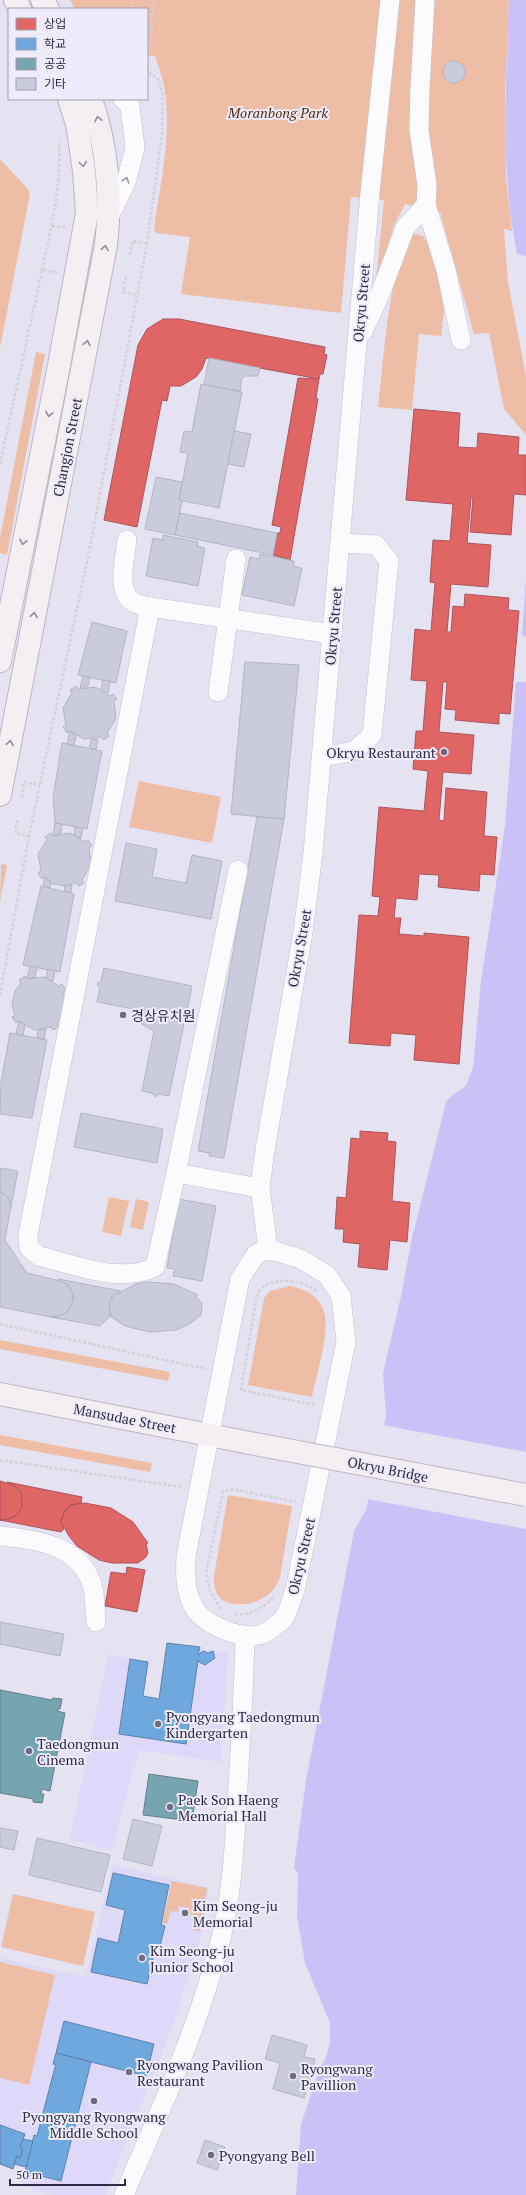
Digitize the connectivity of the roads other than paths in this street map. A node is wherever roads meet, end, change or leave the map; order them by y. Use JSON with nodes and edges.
{"nodes":[{"id":1,"x":390,"y":0,"type":"edge"},
{"id":2,"x":426,"y":0,"type":"edge"},
{"id":3,"x":69,"y":100,"type":"edge"},
{"id":4,"x":91,"y":100,"type":"edge"},
{"id":5,"x":124,"y":100,"type":"edge"},
{"id":6,"x":426,"y":205,"type":"junction"},
{"id":7,"x":110,"y":215,"type":"junction"},
{"id":8,"x":461,"y":340,"type":"dead end"},
{"id":9,"x":358,"y":341,"type":"junction"},
{"id":10,"x":127,"y":540,"type":"dead end"},
{"id":11,"x":341,"y":543,"type":"junction"},
{"id":12,"x":236,"y":559,"type":"dead end"},
{"id":13,"x":150,"y":607,"type":"junction"},
{"id":14,"x":228,"y":619,"type":"junction"},
{"id":15,"x":332,"y":634,"type":"junction"},
{"id":16,"x":0,"y":661,"type":"edge"},
{"id":17,"x":218,"y":692,"type":"dead end"},
{"id":18,"x":322,"y":758,"type":"junction"},
{"id":19,"x":0,"y":795,"type":"edge"},
{"id":20,"x":238,"y":870,"type":"dead end"},
{"id":21,"x":176,"y":1173,"type":"junction"},
{"id":22,"x":260,"y":1188,"type":"junction"},
{"id":23,"x":268,"y":1249,"type":"junction"},
{"id":24,"x":0,"y":1394,"type":"edge"},
{"id":25,"x":210,"y":1435,"type":"junction"},
{"id":26,"x":250,"y":1443,"type":"joint"},
{"id":27,"x":526,"y":1495,"type":"edge"},
{"id":28,"x":0,"y":1536,"type":"edge"},
{"id":29,"x":96,"y":1622,"type":"dead end"},
{"id":30,"x":245,"y":1635,"type":"junction"},
{"id":31,"x":124,"y":2195,"type":"edge"}],
"edges":[{"from":1,"to":9,"type":"street","name":"Okryu Street"},
{"from":2,"to":6,"type":"street"},
{"from":3,"to":16,"type":"main road","name":"Changjon Street","one_way":true},
{"from":7,"to":4,"type":"main road","name":"Changjon Street","one_way":true},
{"from":7,"to":5,"type":"street","one_way":true},
{"from":6,"to":8,"type":"street"},
{"from":6,"to":9,"type":"street"},
{"from":19,"to":7,"type":"main road","name":"Changjon Street","one_way":true},
{"from":9,"to":11,"type":"street","name":"Okryu Street"},
{"from":10,"to":13,"type":"street"},
{"from":11,"to":15,"type":"street","name":"Okryu Street"},
{"from":11,"to":18,"type":"street"},
{"from":12,"to":14,"type":"street"},
{"from":13,"to":14,"type":"street"},
{"from":13,"to":21,"type":"street"},
{"from":14,"to":15,"type":"street"},
{"from":14,"to":17,"type":"street"},
{"from":15,"to":18,"type":"street","name":"Okryu Street"},
{"from":18,"to":22,"type":"street","name":"Okryu Street"},
{"from":20,"to":21,"type":"street"},
{"from":21,"to":22,"type":"street"},
{"from":22,"to":23,"type":"street","name":"Okryu Street"},
{"from":23,"to":25,"type":"street","name":"Okryu Street"},
{"from":23,"to":30,"type":"street","name":"Okryu Street"},
{"from":24,"to":25,"type":"main road","name":"Mansudae Street"},
{"from":25,"to":26,"type":"main road","name":"Mansudae Street"},
{"from":25,"to":30,"type":"street","name":"Okryu Street"},
{"from":26,"to":27,"type":"main road","name":"Okryu Bridge","bridge":true},
{"from":28,"to":29,"type":"street"},
{"from":30,"to":31,"type":"street"}]}
